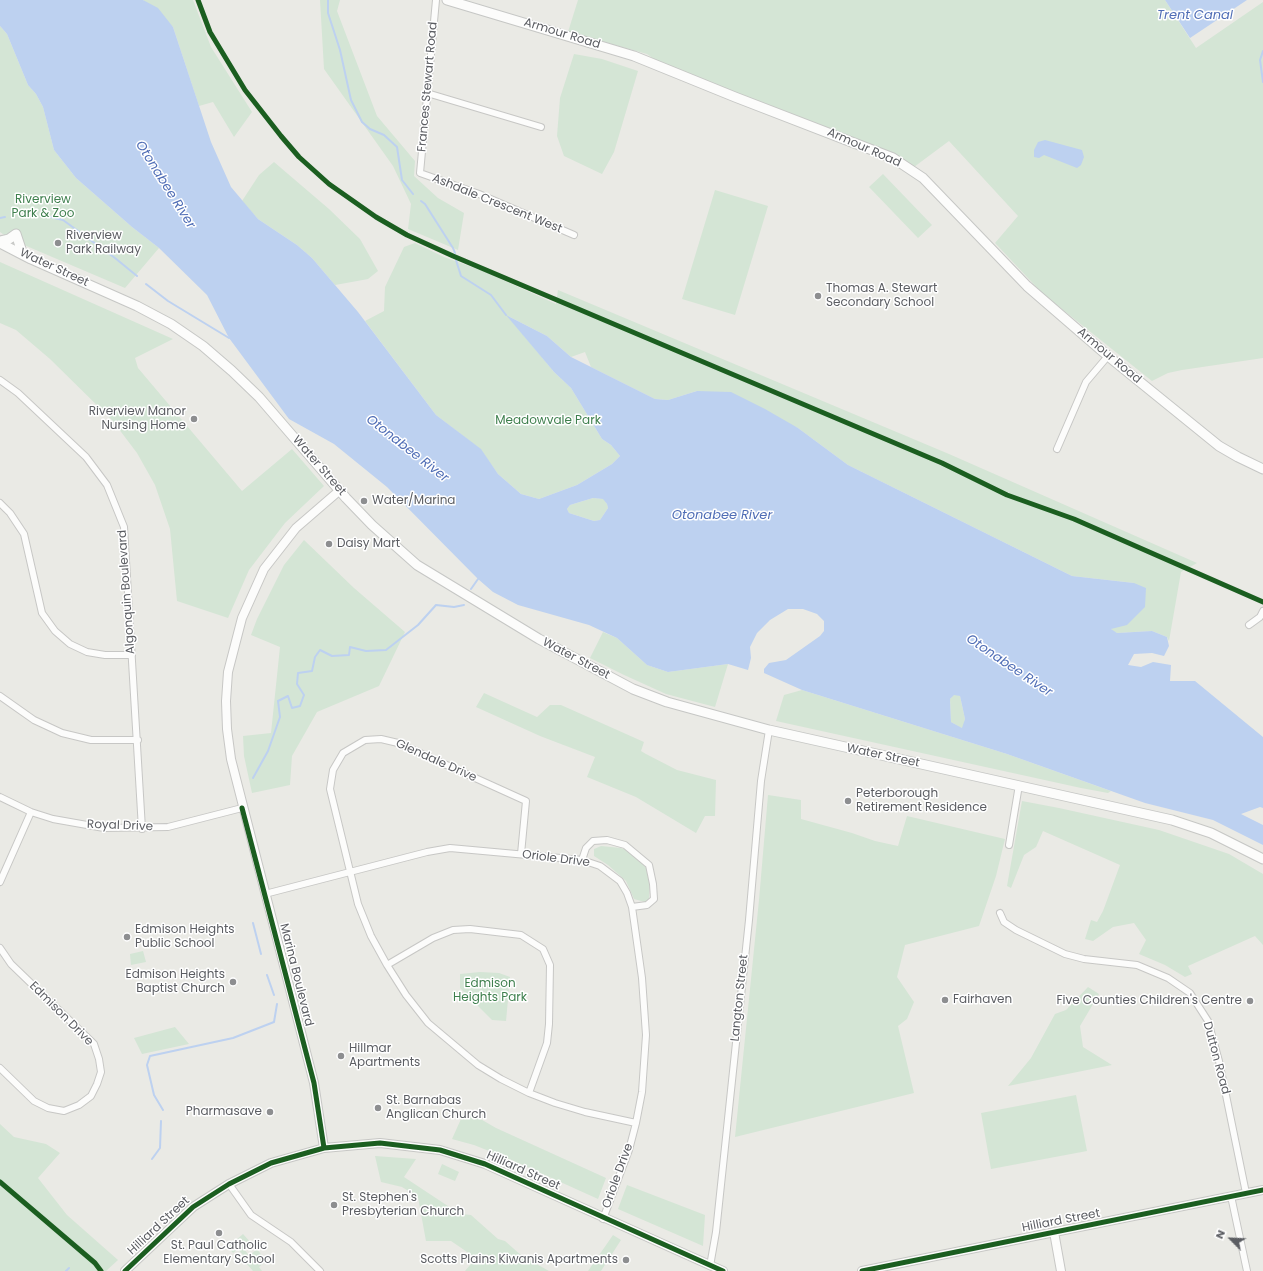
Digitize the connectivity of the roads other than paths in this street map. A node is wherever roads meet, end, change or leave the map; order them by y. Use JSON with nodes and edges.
{"nodes":[{"id":1,"x":436,"y":0,"type":"edge"},
{"id":2,"x":447,"y":0,"type":"edge"},
{"id":3,"x":427,"y":93,"type":"junction"},
{"id":4,"x":541,"y":127,"type":"dead end"},
{"id":5,"x":420,"y":173,"type":"joint"},
{"id":6,"x":574,"y":235,"type":"dead end"},
{"id":7,"x":0,"y":242,"type":"edge"},
{"id":8,"x":23,"y":254,"type":"junction"},
{"id":9,"x":1108,"y":356,"type":"junction"},
{"id":10,"x":0,"y":380,"type":"edge"},
{"id":11,"x":1057,"y":449,"type":"dead end"},
{"id":12,"x":1263,"y":469,"type":"edge"},
{"id":13,"x":340,"y":490,"type":"junction"},
{"id":14,"x":0,"y":503,"type":"edge"},
{"id":15,"x":1263,"y":611,"type":"edge"},
{"id":16,"x":1249,"y":625,"type":"dead end"},
{"id":17,"x":132,"y":655,"type":"junction"},
{"id":18,"x":0,"y":696,"type":"edge"},
{"id":19,"x":769,"y":730,"type":"junction"},
{"id":20,"x":138,"y":740,"type":"junction"},
{"id":21,"x":1019,"y":785,"type":"junction"},
{"id":22,"x":0,"y":797,"type":"edge"},
{"id":23,"x":242,"y":808,"type":"junction"},
{"id":24,"x":31,"y":812,"type":"junction"},
{"id":25,"x":142,"y":829,"type":"junction"},
{"id":26,"x":1009,"y":845,"type":"dead end"},
{"id":27,"x":520,"y":854,"type":"junction"},
{"id":28,"x":1263,"y":859,"type":"edge"},
{"id":29,"x":582,"y":860,"type":"junction"},
{"id":30,"x":349,"y":872,"type":"junction"},
{"id":31,"x":0,"y":882,"type":"edge"},
{"id":32,"x":265,"y":894,"type":"junction"},
{"id":33,"x":632,"y":907,"type":"junction"},
{"id":34,"x":1000,"y":913,"type":"dead end"},
{"id":35,"x":0,"y":948,"type":"edge"},
{"id":36,"x":387,"y":965,"type":"junction"},
{"id":37,"x":0,"y":1068,"type":"edge"},
{"id":38,"x":530,"y":1093,"type":"junction"},
{"id":39,"x":636,"y":1123,"type":"junction"},
{"id":40,"x":324,"y":1148,"type":"junction"},
{"id":41,"x":229,"y":1184,"type":"junction"},
{"id":42,"x":1263,"y":1190,"type":"edge"},
{"id":43,"x":1246,"y":1193,"type":"junction"},
{"id":44,"x":1231,"y":1196,"type":"junction"},
{"id":45,"x":603,"y":1218,"type":"junction"},
{"id":46,"x":1054,"y":1232,"type":"junction"},
{"id":47,"x":710,"y":1266,"type":"junction"},
{"id":48,"x":125,"y":1271,"type":"edge"},
{"id":49,"x":320,"y":1271,"type":"edge"},
{"id":50,"x":723,"y":1271,"type":"edge"},
{"id":51,"x":862,"y":1271,"type":"edge"},
{"id":52,"x":1061,"y":1271,"type":"edge"},
{"id":53,"x":1247,"y":1271,"type":"edge"}],
"edges":[{"from":1,"to":3,"type":"street","name":"Frances Stewart Road"},
{"from":2,"to":9,"type":"main road","name":"Armour Road"},
{"from":3,"to":4,"type":"street"},
{"from":3,"to":5,"type":"street","name":"Frances Stewart Road"},
{"from":5,"to":6,"type":"street","name":"Ashdale Crescent West"},
{"from":7,"to":8,"type":"main road","name":"Water Street"},
{"from":7,"to":8,"type":"main road"},
{"from":8,"to":13,"type":"main road","name":"Water Street"},
{"from":9,"to":11,"type":"street"},
{"from":9,"to":12,"type":"main road","name":"Armour Road"},
{"from":10,"to":17,"type":"street","name":"Algonquin Boulevard"},
{"from":13,"to":19,"type":"main road","name":"Water Street"},
{"from":13,"to":23,"type":"street","name":"Marina Boulevard"},
{"from":14,"to":17,"type":"street"},
{"from":15,"to":16,"type":"street"},
{"from":17,"to":20,"type":"street","name":"Algonquin Boulevard"},
{"from":18,"to":20,"type":"street"},
{"from":19,"to":21,"type":"main road","name":"Water Street"},
{"from":19,"to":47,"type":"street","name":"Langton Street"},
{"from":20,"to":25,"type":"street","name":"Algonquin Boulevard"},
{"from":21,"to":26,"type":"street"},
{"from":21,"to":28,"type":"main road","name":"Water Street"},
{"from":22,"to":24,"type":"street","name":"Royal Drive"},
{"from":23,"to":25,"type":"street","name":"Royal Drive"},
{"from":23,"to":32,"type":"street","name":"Marina Boulevard"},
{"from":24,"to":25,"type":"street","name":"Royal Drive"},
{"from":24,"to":31,"type":"street"},
{"from":27,"to":29,"type":"street","name":"Oriole Drive"},
{"from":27,"to":30,"type":"street","name":"Oriole Drive"},
{"from":27,"to":30,"type":"street","name":"Glendale Drive"},
{"from":29,"to":33,"type":"street","name":"Oriole Drive"},
{"from":29,"to":33,"type":"street"},
{"from":30,"to":32,"type":"street","name":"Oriole Drive"},
{"from":30,"to":36,"type":"street"},
{"from":32,"to":40,"type":"street","name":"Marina Boulevard"},
{"from":33,"to":39,"type":"street","name":"Oriole Drive"},
{"from":34,"to":43,"type":"street","name":"Dutton Road"},
{"from":35,"to":37,"type":"street","name":"Edmison Drive"},
{"from":36,"to":38,"type":"street"},
{"from":36,"to":38,"type":"street"},
{"from":38,"to":39,"type":"street"},
{"from":39,"to":45,"type":"street","name":"Oriole Drive"},
{"from":40,"to":41,"type":"street","name":"Hilliard Street"},
{"from":40,"to":45,"type":"street","name":"Hilliard Street"},
{"from":41,"to":48,"type":"street","name":"Hilliard Street"},
{"from":41,"to":49,"type":"street"},
{"from":42,"to":43,"type":"street","name":"Hilliard Street"},
{"from":43,"to":44,"type":"street","name":"Hilliard Street"},
{"from":44,"to":46,"type":"street","name":"Hilliard Street"},
{"from":44,"to":53,"type":"street"},
{"from":45,"to":47,"type":"street","name":"Hilliard Street"},
{"from":46,"to":51,"type":"street","name":"Hilliard Street"},
{"from":46,"to":52,"type":"street"},
{"from":47,"to":50,"type":"street","name":"Hilliard Street"}]}
